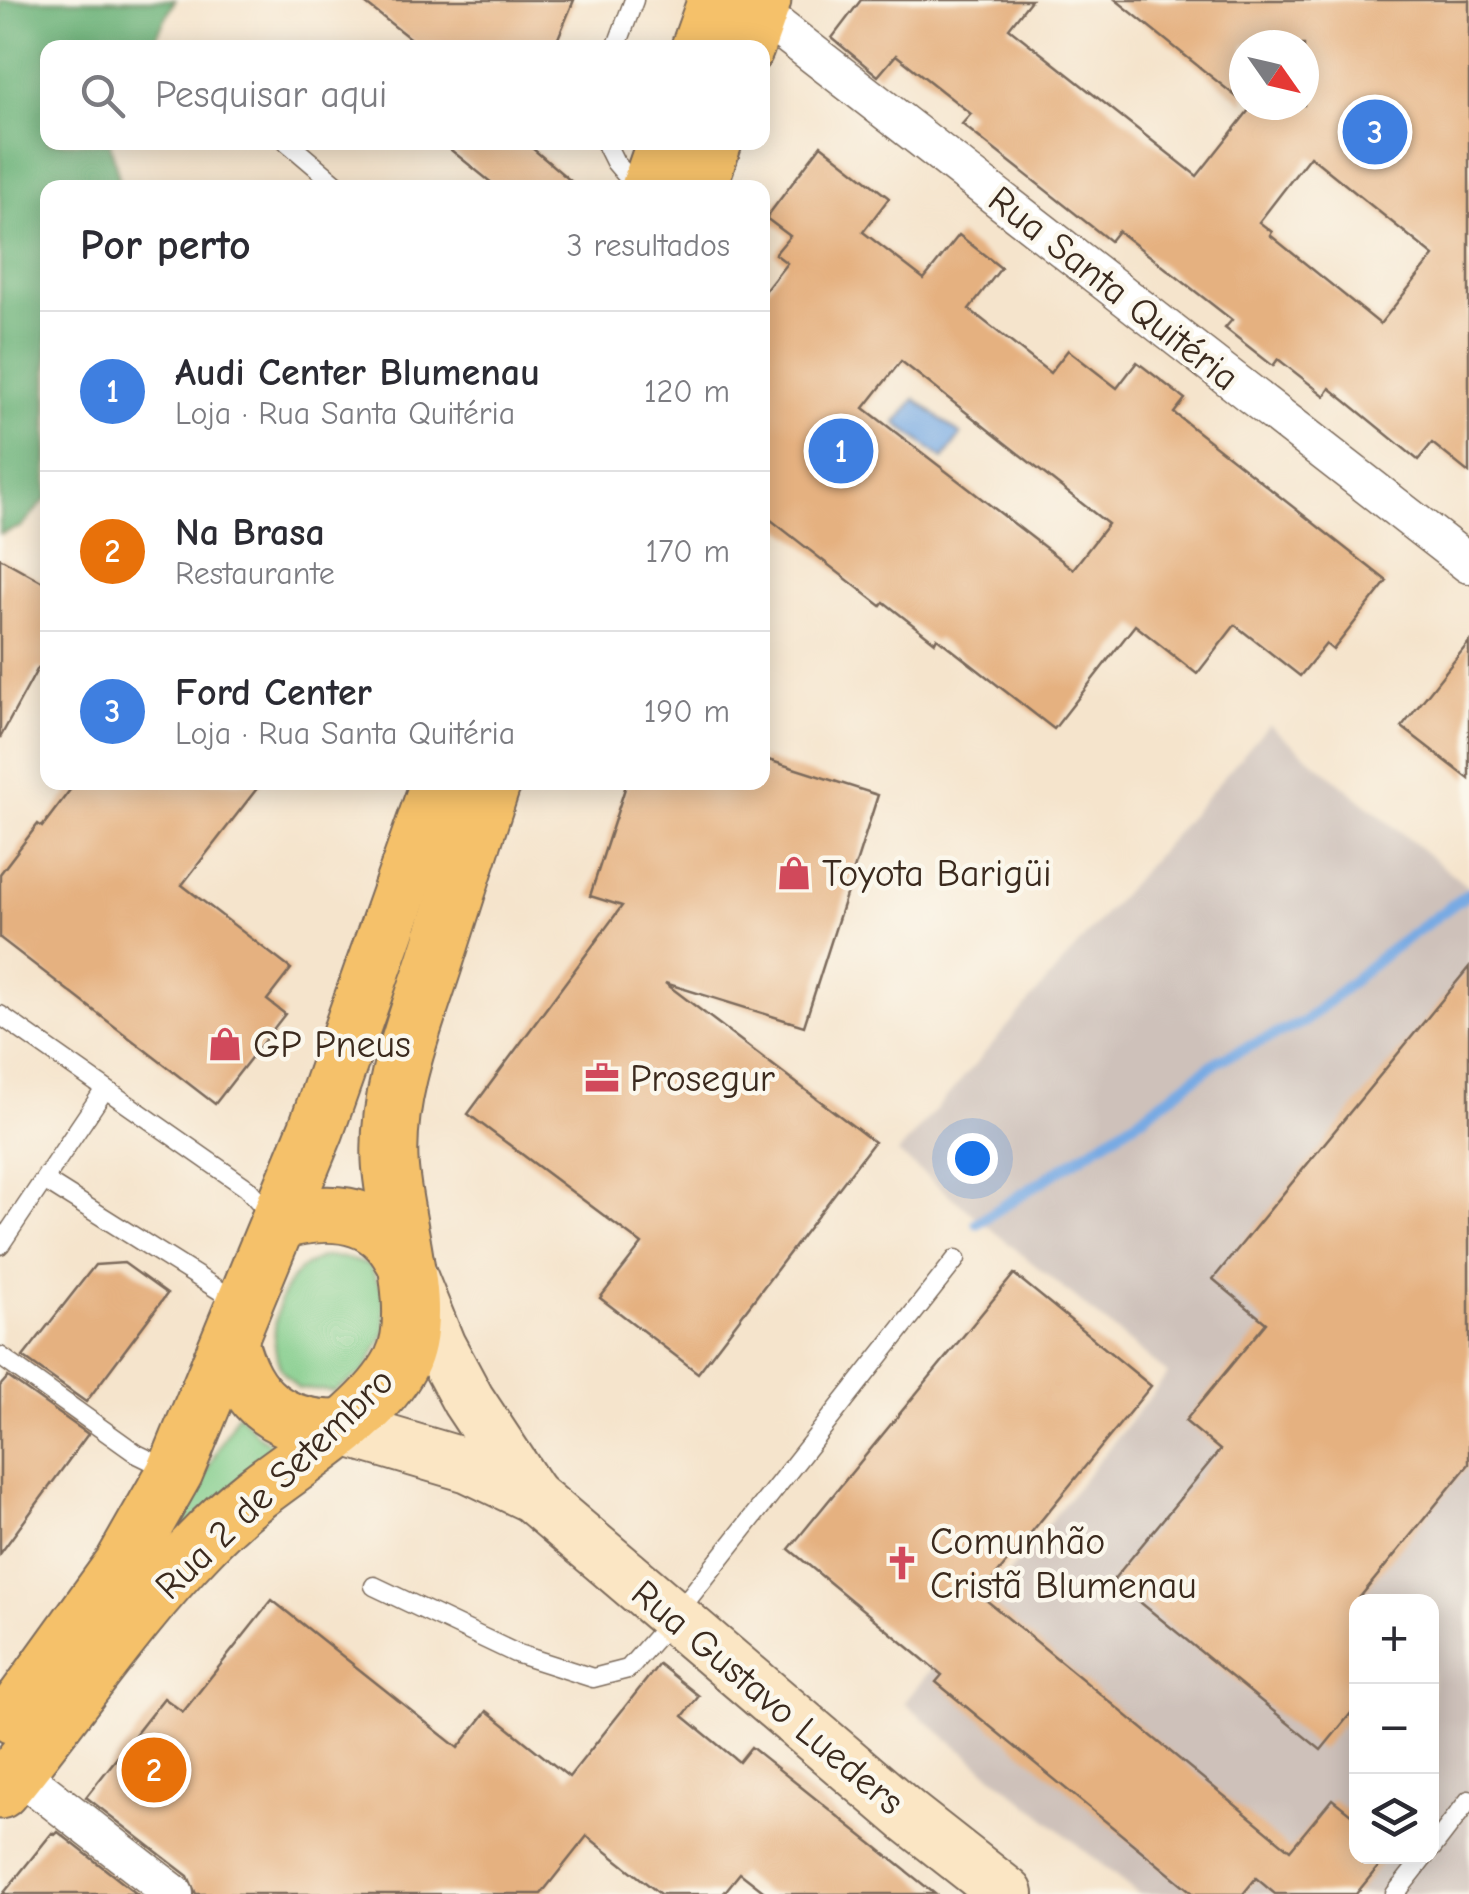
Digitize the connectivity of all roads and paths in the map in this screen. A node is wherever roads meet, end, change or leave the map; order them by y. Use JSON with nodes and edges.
{"nodes":[{"id":1,"x":634,"y":0,"type":"edge"},
{"id":2,"x":746,"y":15,"type":"edge"},
{"id":3,"x":619,"y":40,"type":"edge"},
{"id":4,"x":710,"y":40,"type":"edge"},
{"id":5,"x":296,"y":150,"type":"edge"},
{"id":6,"x":609,"y":150,"type":"edge"},
{"id":7,"x":662,"y":150,"type":"edge"},
{"id":8,"x":711,"y":150,"type":"edge"},
{"id":9,"x":331,"y":180,"type":"edge"},
{"id":10,"x":630,"y":180,"type":"edge"},
{"id":11,"x":652,"y":180,"type":"edge"},
{"id":12,"x":701,"y":180,"type":"edge"},
{"id":13,"x":1469,"y":564,"type":"edge"},
{"id":14,"x":436,"y":790,"type":"edge"},
{"id":15,"x":490,"y":790,"type":"edge"},
{"id":16,"x":0,"y":1015,"type":"edge"},
{"id":17,"x":105,"y":1089,"type":"junction"},
{"id":18,"x":44,"y":1180,"type":"junction"},
{"id":19,"x":278,"y":1222,"type":"junction"},
{"id":20,"x":0,"y":1245,"type":"edge"},
{"id":21,"x":956,"y":1259,"type":"dead end"},
{"id":22,"x":406,"y":1264,"type":"junction"},
{"id":23,"x":237,"y":1324,"type":"junction"},
{"id":24,"x":0,"y":1356,"type":"edge"},
{"id":25,"x":340,"y":1428,"type":"junction"},
{"id":26,"x":174,"y":1472,"type":"junction"},
{"id":27,"x":532,"y":1496,"type":"junction"},
{"id":28,"x":374,"y":1586,"type":"dead end"},
{"id":29,"x":674,"y":1617,"type":"junction"},
{"id":30,"x":5,"y":1765,"type":"edge"},
{"id":31,"x":1469,"y":1800,"type":"edge"},
{"id":32,"x":1439,"y":1839,"type":"edge"},
{"id":33,"x":1418,"y":1864,"type":"edge"},
{"id":34,"x":174,"y":1894,"type":"edge"},
{"id":35,"x":1008,"y":1894,"type":"edge"},
{"id":36,"x":1395,"y":1894,"type":"edge"}],
"edges":[{"from":1,"to":3,"type":"lane"},
{"from":2,"to":4,"type":"main road"},
{"from":2,"to":13,"type":"street","name":"Rua Santa Quitéria"},
{"from":5,"to":9,"type":"lane"},
{"from":6,"to":10,"type":"lane"},
{"from":7,"to":11,"type":"main road"},
{"from":8,"to":12,"type":"main road"},
{"from":14,"to":19,"type":"main road","name":"Rua 2 de Setembro"},
{"from":15,"to":22,"type":"main road","name":"Rua 2 de Setembro"},
{"from":16,"to":17,"type":"lane"},
{"from":17,"to":18,"type":"lane"},
{"from":17,"to":19,"type":"lane"},
{"from":18,"to":20,"type":"lane"},
{"from":18,"to":23,"type":"lane"},
{"from":19,"to":22,"type":"main road"},
{"from":19,"to":23,"type":"main road","name":"Rua 2 de Setembro"},
{"from":21,"to":29,"type":"lane"},
{"from":22,"to":25,"type":"main road","name":"Rua 2 de Setembro"},
{"from":22,"to":27,"type":"main road","name":"Rua Gustavo Lueders"},
{"from":23,"to":25,"type":"main road"},
{"from":23,"to":26,"type":"main road","name":"Rua 2 de Setembro"},
{"from":24,"to":26,"type":"lane"},
{"from":25,"to":27,"type":"main road","name":"Rua Gustavo Lueders"},
{"from":25,"to":30,"type":"main road","name":"Rua 2 de Setembro"},
{"from":26,"to":30,"type":"main road","name":"Rua 2 de Setembro"},
{"from":27,"to":29,"type":"main road","name":"Rua Gustavo Lueders"},
{"from":28,"to":29,"type":"lane"},
{"from":29,"to":35,"type":"main road","name":"Rua Gustavo Lueders"},
{"from":30,"to":34,"type":"street"},
{"from":31,"to":32,"type":"lane"},
{"from":33,"to":36,"type":"lane"}]}
